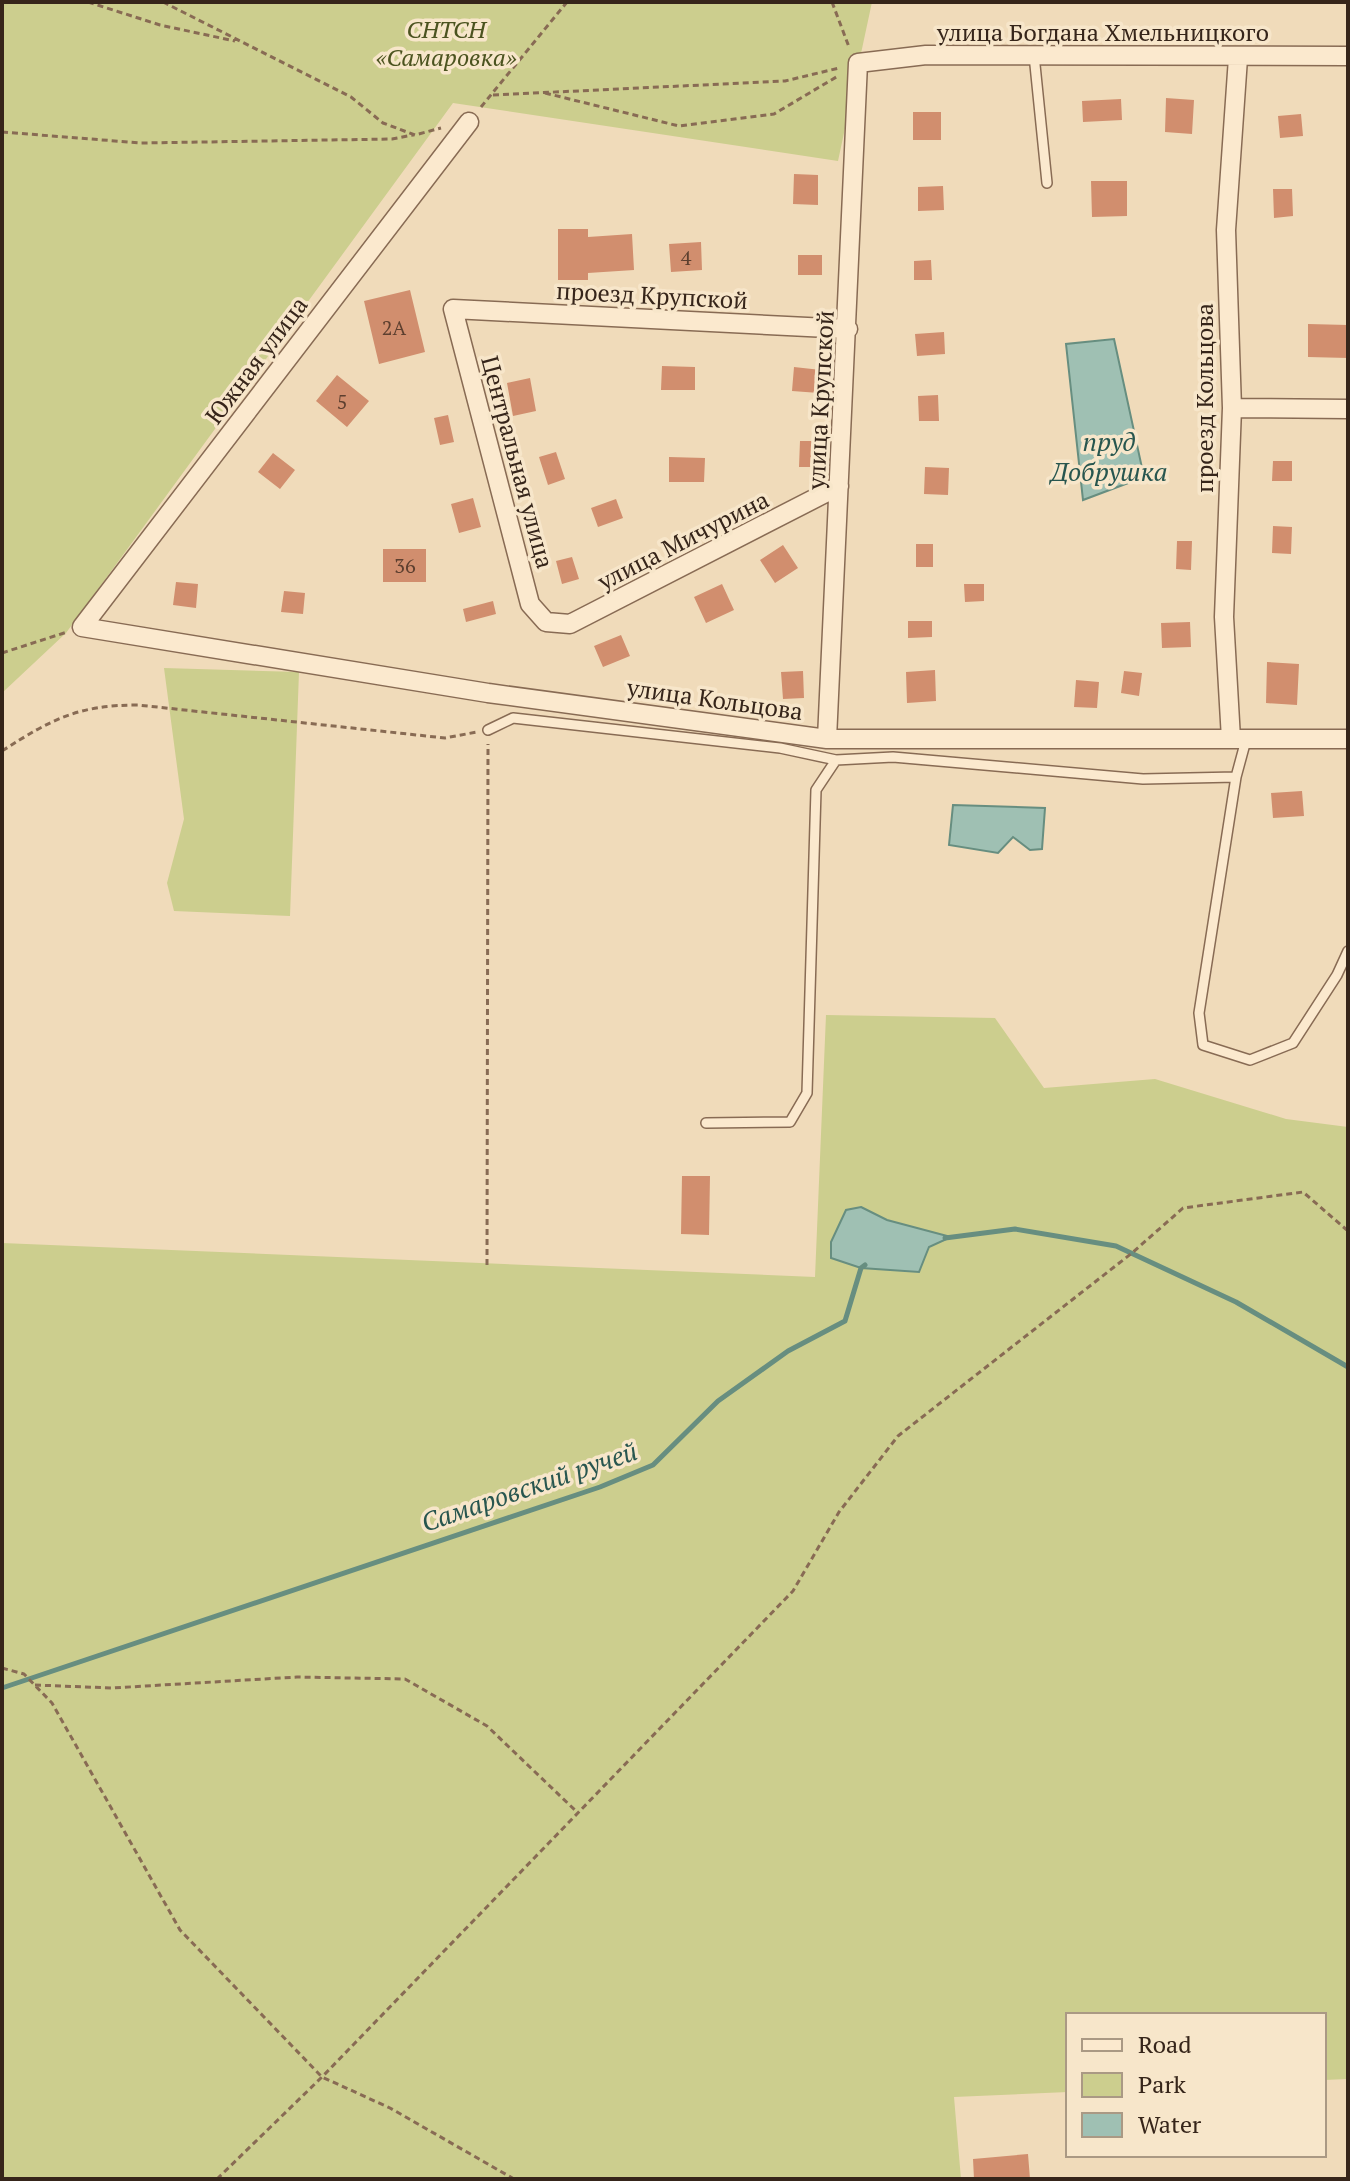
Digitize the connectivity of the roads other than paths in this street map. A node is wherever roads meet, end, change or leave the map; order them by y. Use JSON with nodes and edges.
{"nodes":[{"id":1,"x":1034,"y":55,"type":"junction"},
{"id":2,"x":1348,"y":56,"type":"edge"},
{"id":3,"x":1238,"y":58,"type":"junction"},
{"id":4,"x":858,"y":63,"type":"joint"},
{"id":5,"x":469,"y":122,"type":"road end"},
{"id":6,"x":1047,"y":183,"type":"dead end"},
{"id":7,"x":453,"y":309,"type":"joint"},
{"id":8,"x":848,"y":329,"type":"junction"},
{"id":9,"x":1232,"y":408,"type":"junction"},
{"id":10,"x":1348,"y":409,"type":"edge"},
{"id":11,"x":839,"y":486,"type":"junction"},
{"id":12,"x":546,"y":622,"type":"joint"},
{"id":13,"x":82,"y":627,"type":"joint"},
{"id":14,"x":488,"y":730,"type":"road end"},
{"id":15,"x":827,"y":739,"type":"junction"},
{"id":16,"x":1348,"y":739,"type":"edge"},
{"id":17,"x":1238,"y":740,"type":"junction"},
{"id":18,"x":836,"y":760,"type":"junction"},
{"id":19,"x":1236,"y":777,"type":"junction"},
{"id":20,"x":1348,"y":951,"type":"edge"},
{"id":21,"x":706,"y":1123,"type":"dead end"}],
"edges":[{"from":1,"to":3,"type":"street","name":"улица Богдана Хмельницкого"},
{"from":1,"to":4,"type":"street","name":"улица Богдана Хмельницкого"},
{"from":1,"to":6,"type":"lane"},
{"from":2,"to":3,"type":"street","name":"улица Богдана Хмельницкого"},
{"from":3,"to":9,"type":"street","name":"проезд Кольцова"},
{"from":4,"to":8,"type":"street","name":"улица Крупской"},
{"from":5,"to":13,"type":"street","name":"Южная улица"},
{"from":7,"to":8,"type":"street","name":"проезд Крупской"},
{"from":7,"to":12,"type":"street","name":"Центральная улица"},
{"from":8,"to":11,"type":"street","name":"улица Крупской"},
{"from":9,"to":10,"type":"street"},
{"from":9,"to":17,"type":"street","name":"проезд Кольцова"},
{"from":11,"to":12,"type":"street","name":"улица Мичурина"},
{"from":11,"to":15,"type":"street","name":"улица Крупской"},
{"from":13,"to":15,"type":"street","name":"улица Кольцова"},
{"from":14,"to":18,"type":"lane"},
{"from":15,"to":17,"type":"street","name":"улица Кольцова"},
{"from":16,"to":17,"type":"street","name":"улица Кольцова"},
{"from":17,"to":19,"type":"lane"},
{"from":18,"to":19,"type":"lane"},
{"from":18,"to":21,"type":"lane"},
{"from":19,"to":20,"type":"lane"}]}
